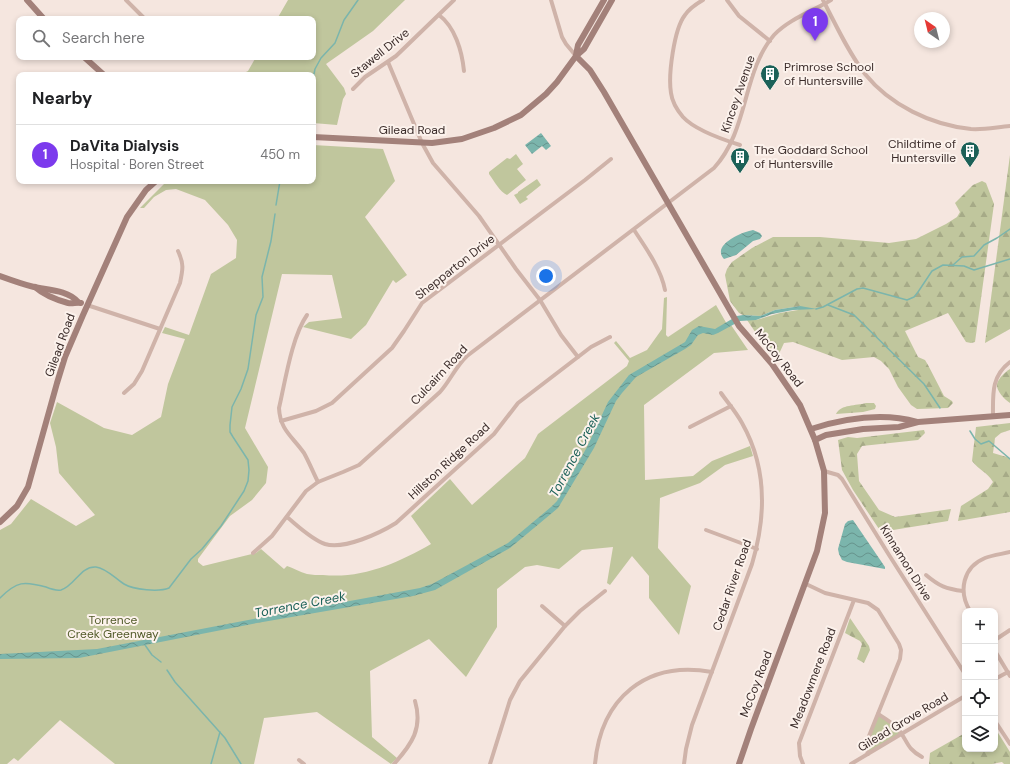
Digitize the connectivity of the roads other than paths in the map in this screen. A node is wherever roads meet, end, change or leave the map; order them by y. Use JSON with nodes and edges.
{"nodes":[{"id":1,"x":27,"y":0,"type":"edge"},
{"id":2,"x":126,"y":0,"type":"edge"},
{"id":3,"x":454,"y":0,"type":"edge"},
{"id":4,"x":551,"y":0,"type":"edge"},
{"id":5,"x":604,"y":0,"type":"edge"},
{"id":6,"x":612,"y":0,"type":"edge"},
{"id":7,"x":703,"y":0,"type":"edge"},
{"id":8,"x":726,"y":0,"type":"edge"},
{"id":9,"x":831,"y":0,"type":"edge"},
{"id":10,"x":824,"y":2,"type":"edge"},
{"id":11,"x":439,"y":15,"type":"junction"},
{"id":12,"x":41,"y":16,"type":"edge"},
{"id":13,"x":142,"y":16,"type":"edge"},
{"id":14,"x":770,"y":41,"type":"junction"},
{"id":15,"x":576,"y":56,"type":"junction"},
{"id":16,"x":87,"y":60,"type":"edge"},
{"id":17,"x":388,"y":62,"type":"junction"},
{"id":18,"x":464,"y":71,"type":"dead end"},
{"id":19,"x":101,"y":72,"type":"edge"},
{"id":20,"x":353,"y":89,"type":"dead end"},
{"id":21,"x":1010,"y":126,"type":"edge"},
{"id":22,"x":316,"y":137,"type":"edge"},
{"id":23,"x":732,"y":142,"type":"junction"},
{"id":24,"x":422,"y":143,"type":"junction"},
{"id":25,"x":740,"y":145,"type":"dead end"},
{"id":26,"x":611,"y":159,"type":"dead end"},
{"id":27,"x":153,"y":184,"type":"edge"},
{"id":28,"x":669,"y":203,"type":"junction"},
{"id":29,"x":634,"y":230,"type":"junction"},
{"id":30,"x":499,"y":246,"type":"junction"},
{"id":31,"x":178,"y":251,"type":"dead end"},
{"id":32,"x":0,"y":276,"type":"edge"},
{"id":33,"x":665,"y":290,"type":"dead end"},
{"id":34,"x":540,"y":300,"type":"junction"},
{"id":35,"x":87,"y":305,"type":"junction"},
{"id":36,"x":307,"y":316,"type":"dead end"},
{"id":37,"x":160,"y":329,"type":"junction"},
{"id":38,"x":610,"y":337,"type":"dead end"},
{"id":39,"x":578,"y":357,"type":"junction"},
{"id":40,"x":1010,"y":362,"type":"edge"},
{"id":41,"x":124,"y":393,"type":"dead end"},
{"id":42,"x":721,"y":393,"type":"dead end"},
{"id":43,"x":730,"y":406,"type":"junction"},
{"id":44,"x":1010,"y":415,"type":"edge"},
{"id":45,"x":993,"y":416,"type":"junction"},
{"id":46,"x":281,"y":421,"type":"junction"},
{"id":47,"x":918,"y":422,"type":"junction"},
{"id":48,"x":690,"y":427,"type":"dead end"},
{"id":49,"x":811,"y":428,"type":"junction"},
{"id":50,"x":815,"y":440,"type":"junction"},
{"id":51,"x":824,"y":471,"type":"junction"},
{"id":52,"x":318,"y":482,"type":"junction"},
{"id":53,"x":287,"y":517,"type":"junction"},
{"id":54,"x":0,"y":522,"type":"edge"},
{"id":55,"x":706,"y":530,"type":"dead end"},
{"id":56,"x":757,"y":549,"type":"junction"},
{"id":57,"x":1010,"y":552,"type":"edge"},
{"id":58,"x":253,"y":553,"type":"dead end"},
{"id":59,"x":926,"y":576,"type":"dead end"},
{"id":60,"x":806,"y":584,"type":"junction"},
{"id":61,"x":605,"y":591,"type":"dead end"},
{"id":62,"x":963,"y":591,"type":"junction"},
{"id":63,"x":854,"y":600,"type":"junction"},
{"id":64,"x":542,"y":606,"type":"dead end"},
{"id":65,"x":968,"y":608,"type":"edge"},
{"id":66,"x":565,"y":626,"type":"junction"},
{"id":67,"x":1010,"y":630,"type":"edge"},
{"id":68,"x":998,"y":638,"type":"edge"},
{"id":69,"x":998,"y":656,"type":"edge"},
{"id":70,"x":962,"y":669,"type":"edge"},
{"id":71,"x":712,"y":672,"type":"junction"},
{"id":72,"x":1009,"y":674,"type":"edge"},
{"id":73,"x":998,"y":678,"type":"edge"},
{"id":74,"x":962,"y":698,"type":"edge"},
{"id":75,"x":416,"y":701,"type":"dead end"},
{"id":76,"x":878,"y":714,"type":"junction"},
{"id":77,"x":998,"y":726,"type":"edge"},
{"id":78,"x":901,"y":734,"type":"junction"},
{"id":79,"x":1010,"y":744,"type":"edge"},
{"id":80,"x":868,"y":754,"type":"junction"},
{"id":81,"x":922,"y":757,"type":"dead end"},
{"id":82,"x":299,"y":760,"type":"dead end"},
{"id":83,"x":304,"y":764,"type":"edge"},
{"id":84,"x":394,"y":764,"type":"edge"},
{"id":85,"x":490,"y":764,"type":"edge"},
{"id":86,"x":595,"y":764,"type":"edge"},
{"id":87,"x":684,"y":764,"type":"edge"},
{"id":88,"x":739,"y":764,"type":"edge"},
{"id":89,"x":803,"y":764,"type":"edge"},
{"id":90,"x":851,"y":764,"type":"edge"}],
"edges":[{"from":1,"to":12,"type":"main road"},
{"from":2,"to":13,"type":"street"},
{"from":3,"to":11,"type":"street","name":"Stawell Drive"},
{"from":4,"to":15,"type":"street","name":"McCoy Road"},
{"from":5,"to":15,"type":"main road","name":"Gilead Road"},
{"from":6,"to":15,"type":"main road","name":"Gilead Road"},
{"from":7,"to":23,"type":"street"},
{"from":8,"to":14,"type":"street"},
{"from":9,"to":10,"type":"street","name":"Kincey Avenue"},
{"from":10,"to":14,"type":"street","name":"Kincey Avenue"},
{"from":10,"to":21,"type":"street"},
{"from":11,"to":17,"type":"street","name":"Stawell Drive"},
{"from":11,"to":18,"type":"street"},
{"from":14,"to":23,"type":"street","name":"Kincey Avenue"},
{"from":15,"to":24,"type":"main road","name":"Gilead Road"},
{"from":15,"to":28,"type":"main road","name":"McCoy Road"},
{"from":16,"to":19,"type":"main road"},
{"from":17,"to":20,"type":"street","name":"Stawell Drive"},
{"from":17,"to":24,"type":"street"},
{"from":22,"to":24,"type":"main road","name":"Gilead Road"},
{"from":23,"to":25,"type":"street"},
{"from":23,"to":28,"type":"street","name":"Kincey Avenue"},
{"from":24,"to":30,"type":"street"},
{"from":26,"to":30,"type":"street","name":"Shepparton Drive"},
{"from":27,"to":35,"type":"main road","name":"Gilead Road"},
{"from":28,"to":29,"type":"street","name":"Culcairn Road"},
{"from":28,"to":49,"type":"main road","name":"McCoy Road"},
{"from":29,"to":33,"type":"street"},
{"from":29,"to":34,"type":"street","name":"Culcairn Road"},
{"from":30,"to":34,"type":"street"},
{"from":30,"to":46,"type":"street","name":"Shepparton Drive"},
{"from":31,"to":37,"type":"street"},
{"from":32,"to":35,"type":"main road"},
{"from":34,"to":39,"type":"street"},
{"from":34,"to":52,"type":"street","name":"Culcairn Road"},
{"from":35,"to":37,"type":"street"},
{"from":35,"to":54,"type":"main road","name":"Gilead Road"},
{"from":36,"to":46,"type":"street"},
{"from":37,"to":41,"type":"street"},
{"from":38,"to":39,"type":"street","name":"Hillston Ridge Road"},
{"from":39,"to":53,"type":"street","name":"Hillston Ridge Road"},
{"from":40,"to":45,"type":"street"},
{"from":42,"to":43,"type":"street","name":"Cedar River Road"},
{"from":43,"to":48,"type":"street"},
{"from":43,"to":56,"type":"street","name":"Cedar River Road"},
{"from":44,"to":45,"type":"main road"},
{"from":45,"to":47,"type":"main road"},
{"from":46,"to":52,"type":"street"},
{"from":47,"to":49,"type":"main road"},
{"from":47,"to":50,"type":"main road"},
{"from":49,"to":50,"type":"main road","name":"McCoy Road"},
{"from":50,"to":51,"type":"main road","name":"McCoy Road"},
{"from":51,"to":60,"type":"main road","name":"McCoy Road"},
{"from":51,"to":70,"type":"street","name":"Kinnamon Drive"},
{"from":52,"to":53,"type":"street","name":"Culcairn Road"},
{"from":53,"to":58,"type":"street","name":"Culcairn Road"},
{"from":55,"to":56,"type":"street"},
{"from":56,"to":71,"type":"street","name":"Cedar River Road"},
{"from":57,"to":62,"type":"street"},
{"from":59,"to":62,"type":"street"},
{"from":60,"to":63,"type":"street"},
{"from":60,"to":88,"type":"main road","name":"McCoy Road"},
{"from":61,"to":66,"type":"street"},
{"from":62,"to":65,"type":"street"},
{"from":63,"to":76,"type":"street"},
{"from":63,"to":89,"type":"street","name":"Meadowmere Road"},
{"from":64,"to":66,"type":"street"},
{"from":66,"to":85,"type":"street"},
{"from":67,"to":68,"type":"street"},
{"from":69,"to":72,"type":"street"},
{"from":71,"to":86,"type":"street"},
{"from":71,"to":87,"type":"street","name":"Cedar River Road"},
{"from":72,"to":73,"type":"street"},
{"from":74,"to":78,"type":"street","name":"Gilead Grove Road"},
{"from":75,"to":84,"type":"street"},
{"from":76,"to":78,"type":"street"},
{"from":76,"to":80,"type":"street"},
{"from":77,"to":79,"type":"street"},
{"from":78,"to":80,"type":"street","name":"Gilead Grove Road"},
{"from":78,"to":81,"type":"street"},
{"from":80,"to":90,"type":"street","name":"Gilead Grove Road"},
{"from":82,"to":83,"type":"street"}]}
